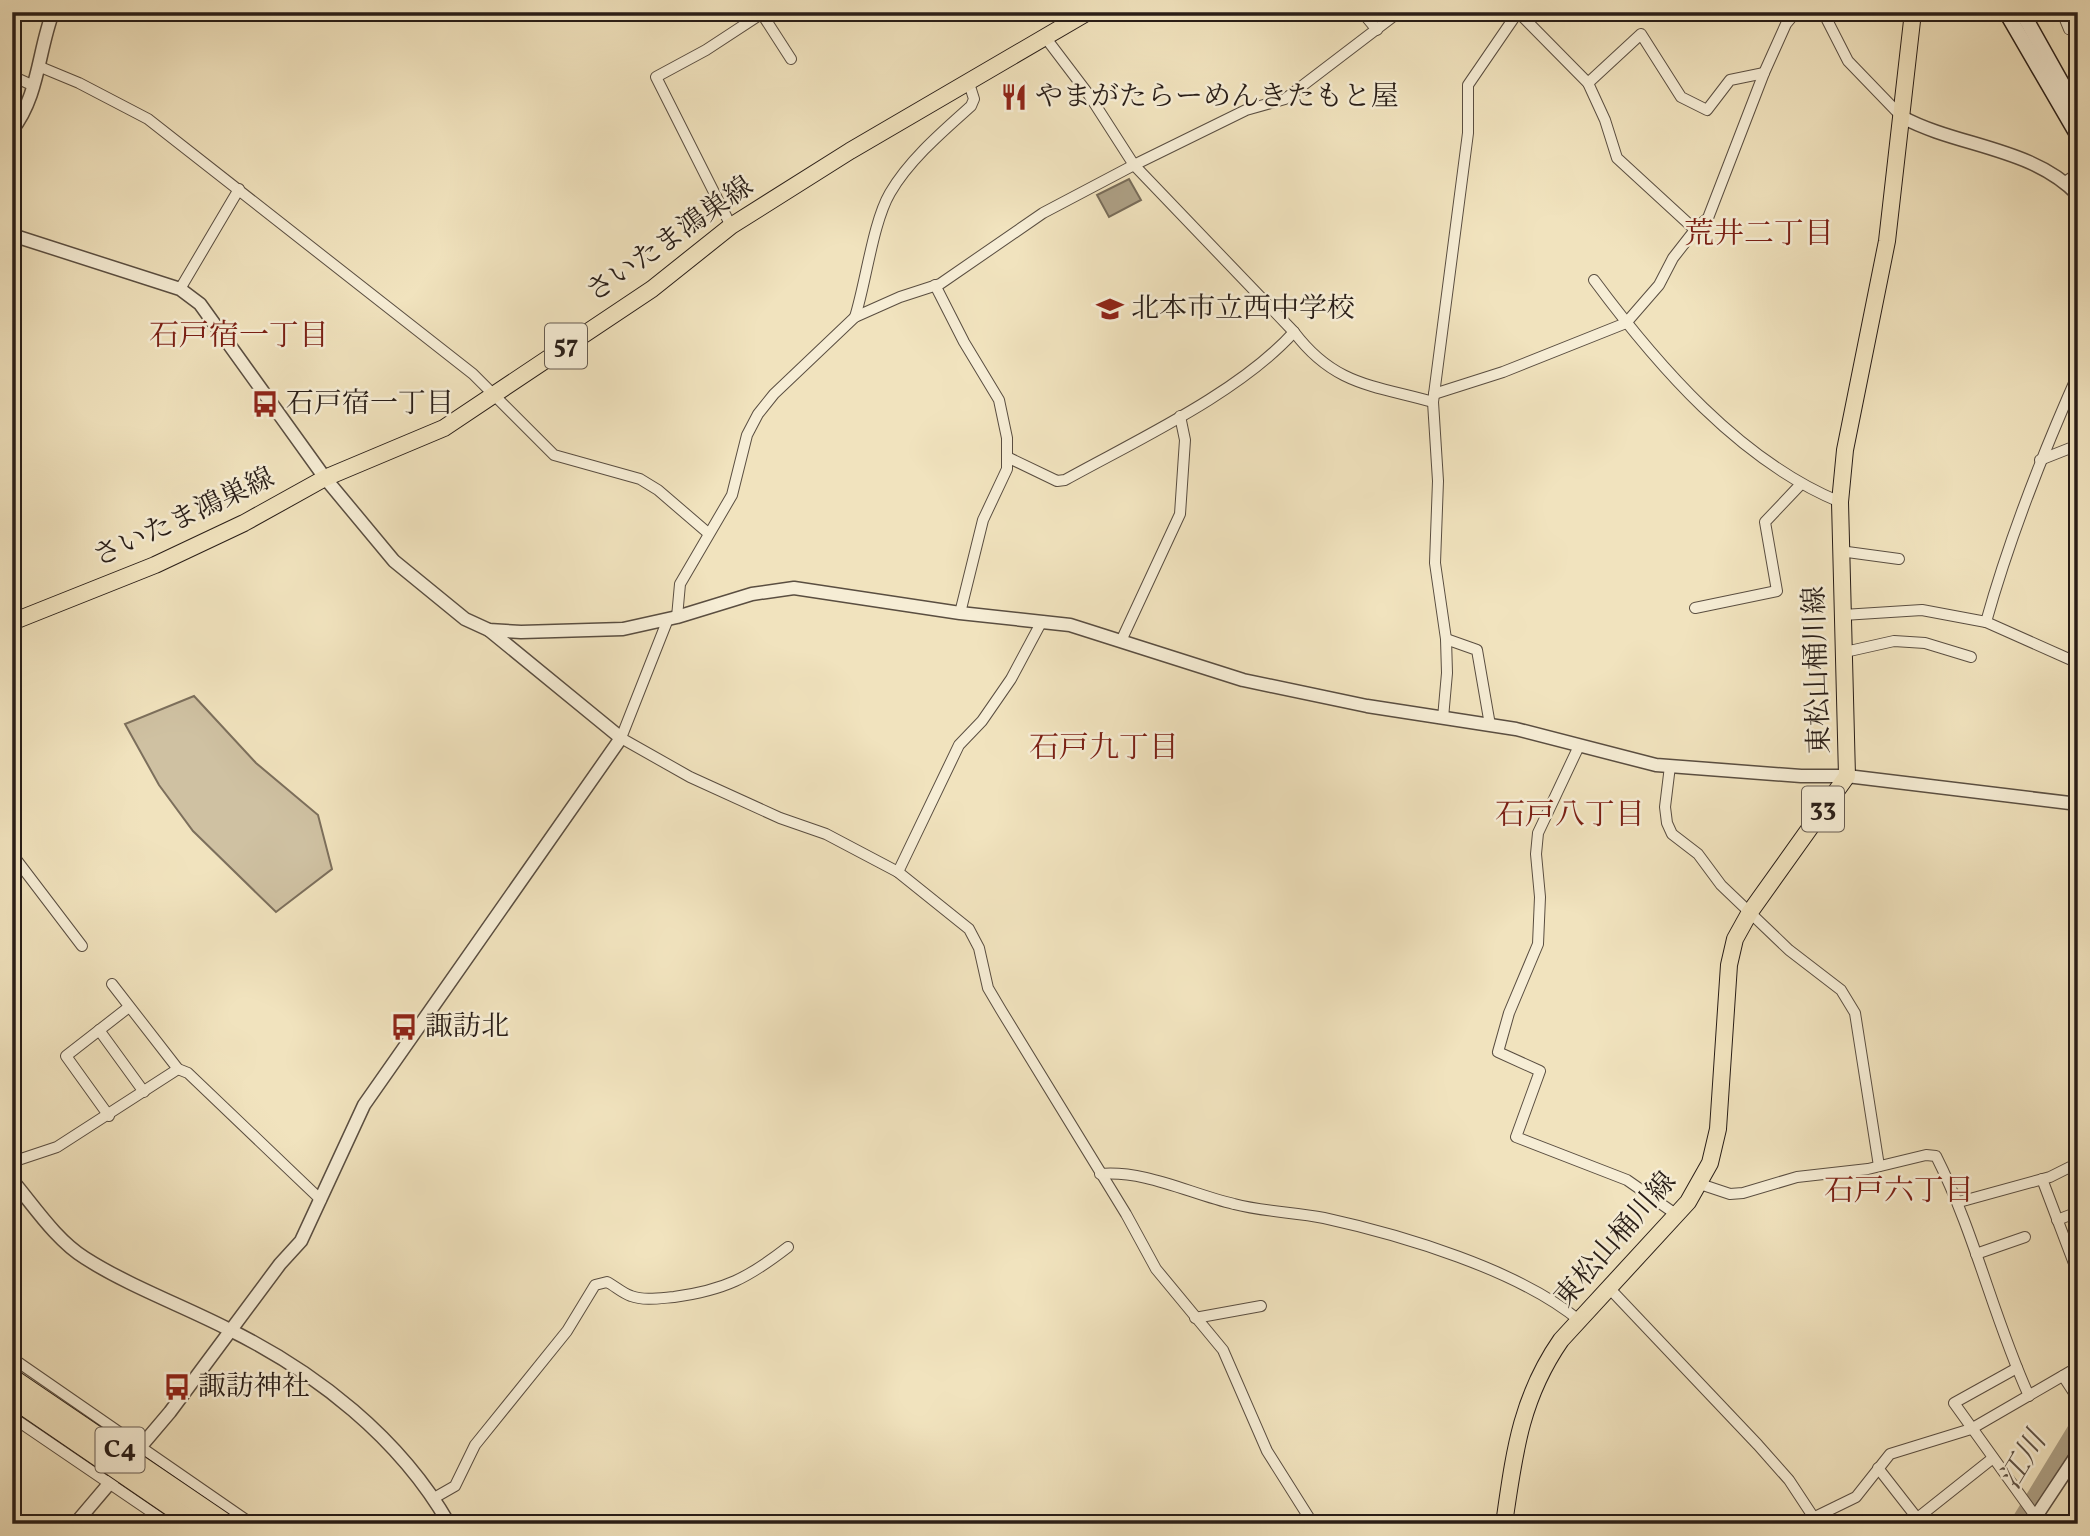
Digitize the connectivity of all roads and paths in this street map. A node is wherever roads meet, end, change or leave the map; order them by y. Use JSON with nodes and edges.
{"nodes":[{"id":1,"x":53,"y":12,"type":"edge"},
{"id":2,"x":1088,"y":12,"type":"edge"},
{"id":3,"x":1362,"y":12,"type":"edge"},
{"id":4,"x":1399,"y":12,"type":"edge"},
{"id":5,"x":1796,"y":12,"type":"edge"},
{"id":6,"x":1823,"y":12,"type":"edge"},
{"id":7,"x":1913,"y":12,"type":"edge"},
{"id":8,"x":2006,"y":12,"type":"edge"},
{"id":9,"x":2022,"y":12,"type":"edge"},
{"id":10,"x":2062,"y":12,"type":"edge"},
{"id":11,"x":763,"y":13,"type":"edge"},
{"id":12,"x":2078,"y":26,"type":"edge"},
{"id":13,"x":1377,"y":30,"type":"junction"},
{"id":14,"x":1045,"y":37,"type":"junction"},
{"id":15,"x":791,"y":59,"type":"dead end"},
{"id":16,"x":38,"y":66,"type":"junction"},
{"id":17,"x":1765,"y":73,"type":"junction"},
{"id":18,"x":12,"y":76,"type":"edge"},
{"id":19,"x":968,"y":80,"type":"junction"},
{"id":20,"x":1588,"y":83,"type":"junction"},
{"id":21,"x":34,"y":86,"type":"junction"},
{"id":22,"x":2078,"y":112,"type":"edge"},
{"id":23,"x":1902,"y":117,"type":"junction"},
{"id":24,"x":12,"y":130,"type":"edge"},
{"id":25,"x":2078,"y":136,"type":"edge"},
{"id":26,"x":1134,"y":165,"type":"junction"},
{"id":27,"x":2078,"y":173,"type":"edge"},
{"id":28,"x":2065,"y":182,"type":"junction"},
{"id":29,"x":239,"y":189,"type":"junction"},
{"id":30,"x":2078,"y":195,"type":"edge"},
{"id":31,"x":731,"y":226,"type":"junction"},
{"id":32,"x":1699,"y":226,"type":"junction"},
{"id":33,"x":12,"y":235,"type":"edge"},
{"id":34,"x":1594,"y":280,"type":"dead end"},
{"id":35,"x":935,"y":285,"type":"junction"},
{"id":36,"x":180,"y":289,"type":"junction"},
{"id":37,"x":855,"y":317,"type":"junction"},
{"id":38,"x":1626,"y":323,"type":"junction"},
{"id":39,"x":1294,"y":332,"type":"junction"},
{"id":40,"x":2078,"y":374,"type":"edge"},
{"id":41,"x":493,"y":396,"type":"junction"},
{"id":42,"x":1433,"y":398,"type":"junction"},
{"id":43,"x":1180,"y":416,"type":"junction"},
{"id":44,"x":2078,"y":445,"type":"edge"},
{"id":45,"x":1007,"y":457,"type":"junction"},
{"id":46,"x":2040,"y":460,"type":"junction"},
{"id":47,"x":325,"y":478,"type":"junction"},
{"id":48,"x":1801,"y":484,"type":"junction"},
{"id":49,"x":1840,"y":502,"type":"junction"},
{"id":50,"x":708,"y":533,"type":"junction"},
{"id":51,"x":1840,"y":551,"type":"junction"},
{"id":52,"x":1899,"y":559,"type":"dead end"},
{"id":53,"x":1695,"y":608,"type":"dead end"},
{"id":54,"x":960,"y":613,"type":"junction"},
{"id":55,"x":1843,"y":615,"type":"junction"},
{"id":56,"x":672,"y":619,"type":"junction"},
{"id":57,"x":1042,"y":621,"type":"junction"},
{"id":58,"x":12,"y":622,"type":"edge"},
{"id":59,"x":1986,"y":622,"type":"junction"},
{"id":60,"x":489,"y":630,"type":"junction"},
{"id":61,"x":1446,"y":639,"type":"junction"},
{"id":62,"x":1121,"y":641,"type":"junction"},
{"id":63,"x":1845,"y":652,"type":"junction"},
{"id":64,"x":1971,"y":657,"type":"dead end"},
{"id":65,"x":2078,"y":663,"type":"edge"},
{"id":66,"x":1443,"y":718,"type":"junction"},
{"id":67,"x":1490,"y":725,"type":"junction"},
{"id":68,"x":621,"y":738,"type":"junction"},
{"id":69,"x":1579,"y":746,"type":"junction"},
{"id":70,"x":1670,"y":766,"type":"junction"},
{"id":71,"x":1847,"y":776,"type":"junction"},
{"id":72,"x":2075,"y":807,"type":"edge"},
{"id":73,"x":12,"y":854,"type":"edge"},
{"id":74,"x":898,"y":872,"type":"junction"},
{"id":75,"x":1750,"y":912,"type":"junction"},
{"id":76,"x":82,"y":946,"type":"dead end"},
{"id":77,"x":111,"y":984,"type":"dead end"},
{"id":78,"x":129,"y":1007,"type":"junction"},
{"id":79,"x":99,"y":1030,"type":"junction"},
{"id":80,"x":178,"y":1069,"type":"junction"},
{"id":81,"x":144,"y":1092,"type":"junction"},
{"id":82,"x":109,"y":1116,"type":"junction"},
{"id":83,"x":12,"y":1162,"type":"edge"},
{"id":84,"x":2078,"y":1163,"type":"edge"},
{"id":85,"x":1879,"y":1166,"type":"junction"},
{"id":86,"x":1100,"y":1174,"type":"junction"},
{"id":87,"x":2042,"y":1179,"type":"junction"},
{"id":88,"x":12,"y":1180,"type":"edge"},
{"id":89,"x":1700,"y":1184,"type":"junction"},
{"id":90,"x":321,"y":1200,"type":"junction"},
{"id":91,"x":1959,"y":1202,"type":"junction"},
{"id":92,"x":2078,"y":1212,"type":"edge"},
{"id":93,"x":1677,"y":1215,"type":"junction"},
{"id":94,"x":2057,"y":1220,"type":"junction"},
{"id":95,"x":2025,"y":1237,"type":"dead end"},
{"id":96,"x":788,"y":1247,"type":"dead end"},
{"id":97,"x":1976,"y":1254,"type":"junction"},
{"id":98,"x":2078,"y":1274,"type":"edge"},
{"id":99,"x":1611,"y":1290,"type":"junction"},
{"id":100,"x":1261,"y":1306,"type":"dead end"},
{"id":101,"x":1195,"y":1318,"type":"junction"},
{"id":102,"x":1580,"y":1321,"type":"junction"},
{"id":103,"x":231,"y":1330,"type":"junction"},
{"id":104,"x":12,"y":1358,"type":"edge"},
{"id":105,"x":2078,"y":1367,"type":"edge"},
{"id":106,"x":2017,"y":1368,"type":"junction"},
{"id":107,"x":2063,"y":1376,"type":"junction"},
{"id":108,"x":12,"y":1378,"type":"edge"},
{"id":109,"x":2029,"y":1396,"type":"junction"},
{"id":110,"x":12,"y":1398,"type":"edge"},
{"id":111,"x":2078,"y":1399,"type":"edge"},
{"id":112,"x":12,"y":1417,"type":"edge"},
{"id":113,"x":1971,"y":1429,"type":"junction"},
{"id":114,"x":141,"y":1447,"type":"junction"},
{"id":115,"x":2078,"y":1453,"type":"edge"},
{"id":116,"x":1993,"y":1458,"type":"junction"},
{"id":117,"x":1878,"y":1468,"type":"junction"},
{"id":118,"x":111,"y":1482,"type":"junction"},
{"id":119,"x":434,"y":1498,"type":"junction"},
{"id":120,"x":2033,"y":1520,"type":"edge"},
{"id":121,"x":1914,"y":1521,"type":"edge"},
{"id":122,"x":1815,"y":1522,"type":"edge"},
{"id":123,"x":75,"y":1524,"type":"edge"},
{"id":124,"x":169,"y":1524,"type":"edge"},
{"id":125,"x":196,"y":1524,"type":"edge"},
{"id":126,"x":226,"y":1524,"type":"edge"},
{"id":127,"x":252,"y":1524,"type":"edge"},
{"id":128,"x":449,"y":1524,"type":"edge"},
{"id":129,"x":1313,"y":1524,"type":"edge"},
{"id":130,"x":1504,"y":1524,"type":"edge"}],
"edges":[{"from":1,"to":16,"type":"street"},
{"from":2,"to":14,"type":"main road","name":"さいたま鴻巣線","number":"57"},
{"from":3,"to":13,"type":"street"},
{"from":4,"to":13,"type":"street"},
{"from":5,"to":17,"type":"street"},
{"from":6,"to":23,"type":"street"},
{"from":7,"to":23,"type":"main road","name":"東松山桶川線","number":"33"},
{"from":8,"to":25,"type":"main road"},
{"from":9,"to":22,"type":"main road"},
{"from":10,"to":12,"type":"street"},
{"from":11,"to":15,"type":"street"},
{"from":11,"to":31,"type":"street"},
{"from":13,"to":26,"type":"street"},
{"from":14,"to":19,"type":"main road","name":"さいたま鴻巣線","number":"57"},
{"from":14,"to":26,"type":"street"},
{"from":16,"to":21,"type":"street"},
{"from":16,"to":29,"type":"street"},
{"from":17,"to":20,"type":"street"},
{"from":17,"to":32,"type":"street"},
{"from":18,"to":21,"type":"street"},
{"from":19,"to":31,"type":"main road","name":"さいたま鴻巣線","number":"57"},
{"from":19,"to":37,"type":"street"},
{"from":20,"to":32,"type":"street"},
{"from":20,"to":42,"type":"street"},
{"from":21,"to":24,"type":"street"},
{"from":23,"to":28,"type":"street"},
{"from":23,"to":49,"type":"main road","name":"東松山桶川線","number":"33"},
{"from":26,"to":35,"type":"street"},
{"from":26,"to":39,"type":"street"},
{"from":27,"to":28,"type":"street"},
{"from":28,"to":30,"type":"street"},
{"from":29,"to":36,"type":"street"},
{"from":29,"to":41,"type":"street"},
{"from":31,"to":41,"type":"main road","name":"さいたま鴻巣線","number":"57"},
{"from":32,"to":38,"type":"street"},
{"from":33,"to":36,"type":"street"},
{"from":34,"to":38,"type":"street"},
{"from":35,"to":37,"type":"street"},
{"from":35,"to":45,"type":"street"},
{"from":36,"to":47,"type":"street"},
{"from":37,"to":50,"type":"street"},
{"from":38,"to":42,"type":"street"},
{"from":38,"to":48,"type":"street"},
{"from":39,"to":42,"type":"street"},
{"from":39,"to":43,"type":"street"},
{"from":40,"to":46,"type":"street"},
{"from":41,"to":47,"type":"main road","name":"さいたま鴻巣線","number":"57"},
{"from":41,"to":50,"type":"street"},
{"from":42,"to":61,"type":"street"},
{"from":43,"to":45,"type":"street"},
{"from":43,"to":62,"type":"street"},
{"from":44,"to":46,"type":"street"},
{"from":45,"to":54,"type":"street"},
{"from":46,"to":59,"type":"street"},
{"from":47,"to":58,"type":"main road","name":"さいたま鴻巣線","number":"57"},
{"from":47,"to":60,"type":"street"},
{"from":48,"to":49,"type":"street"},
{"from":48,"to":53,"type":"street"},
{"from":49,"to":51,"type":"main road","name":"東松山桶川線","number":"33"},
{"from":50,"to":56,"type":"street"},
{"from":51,"to":52,"type":"street"},
{"from":51,"to":55,"type":"main road","name":"東松山桶川線","number":"33"},
{"from":54,"to":56,"type":"street"},
{"from":54,"to":57,"type":"street"},
{"from":55,"to":59,"type":"street"},
{"from":55,"to":63,"type":"main road","name":"東松山桶川線","number":"33"},
{"from":56,"to":60,"type":"street"},
{"from":56,"to":68,"type":"street"},
{"from":57,"to":62,"type":"street"},
{"from":57,"to":74,"type":"street"},
{"from":59,"to":65,"type":"street"},
{"from":60,"to":68,"type":"street"},
{"from":61,"to":66,"type":"street"},
{"from":61,"to":67,"type":"street"},
{"from":62,"to":66,"type":"street"},
{"from":63,"to":64,"type":"street"},
{"from":63,"to":71,"type":"main road","name":"東松山桶川線","number":"33"},
{"from":66,"to":67,"type":"street"},
{"from":67,"to":69,"type":"street"},
{"from":68,"to":74,"type":"street"},
{"from":68,"to":90,"type":"street"},
{"from":69,"to":70,"type":"street"},
{"from":69,"to":93,"type":"street"},
{"from":70,"to":71,"type":"street"},
{"from":70,"to":75,"type":"street"},
{"from":71,"to":72,"type":"street"},
{"from":71,"to":75,"type":"main road","name":"東松山桶川線","number":"33"},
{"from":73,"to":76,"type":"street"},
{"from":74,"to":86,"type":"street"},
{"from":75,"to":85,"type":"street"},
{"from":75,"to":89,"type":"main road","name":"東松山桶川線","number":"33"},
{"from":77,"to":78,"type":"street"},
{"from":78,"to":79,"type":"street"},
{"from":78,"to":80,"type":"street"},
{"from":79,"to":81,"type":"street"},
{"from":79,"to":82,"type":"street"},
{"from":80,"to":81,"type":"street"},
{"from":80,"to":90,"type":"street"},
{"from":81,"to":82,"type":"street"},
{"from":82,"to":83,"type":"street"},
{"from":84,"to":87,"type":"street"},
{"from":85,"to":89,"type":"street"},
{"from":85,"to":91,"type":"street"},
{"from":86,"to":101,"type":"street"},
{"from":86,"to":102,"type":"street"},
{"from":87,"to":91,"type":"street"},
{"from":87,"to":94,"type":"street"},
{"from":88,"to":103,"type":"street"},
{"from":89,"to":93,"type":"main road","name":"東松山桶川線","number":"33"},
{"from":90,"to":103,"type":"street"},
{"from":91,"to":97,"type":"street"},
{"from":92,"to":94,"type":"street"},
{"from":93,"to":99,"type":"main road","name":"東松山桶川線","number":"33"},
{"from":94,"to":98,"type":"street"},
{"from":95,"to":97,"type":"street"},
{"from":96,"to":119,"type":"street"},
{"from":97,"to":106,"type":"street"},
{"from":99,"to":102,"type":"main road","name":"東松山桶川線","number":"33"},
{"from":99,"to":122,"type":"street"},
{"from":100,"to":101,"type":"street"},
{"from":101,"to":129,"type":"street"},
{"from":102,"to":130,"type":"main road","name":"東松山桶川線","number":"33"},
{"from":103,"to":114,"type":"street"},
{"from":103,"to":119,"type":"street"},
{"from":104,"to":114,"type":"street"},
{"from":105,"to":107,"type":"street"},
{"from":106,"to":109,"type":"street"},
{"from":106,"to":113,"type":"street"},
{"from":107,"to":109,"type":"street"},
{"from":107,"to":111,"type":"street"},
{"from":108,"to":126,"type":"highway","number":"C4","bridge":true},
{"from":109,"to":113,"type":"street"},
{"from":110,"to":125,"type":"highway","number":"C4","bridge":true},
{"from":112,"to":118,"type":"street"},
{"from":113,"to":116,"type":"street"},
{"from":113,"to":117,"type":"street"},
{"from":114,"to":118,"type":"street"},
{"from":114,"to":127,"type":"street"},
{"from":115,"to":120,"type":"street"},
{"from":116,"to":120,"type":"street"},
{"from":116,"to":121,"type":"street"},
{"from":117,"to":121,"type":"street"},
{"from":117,"to":122,"type":"street"},
{"from":118,"to":123,"type":"street"},
{"from":118,"to":124,"type":"street"},
{"from":119,"to":128,"type":"street"}]}
